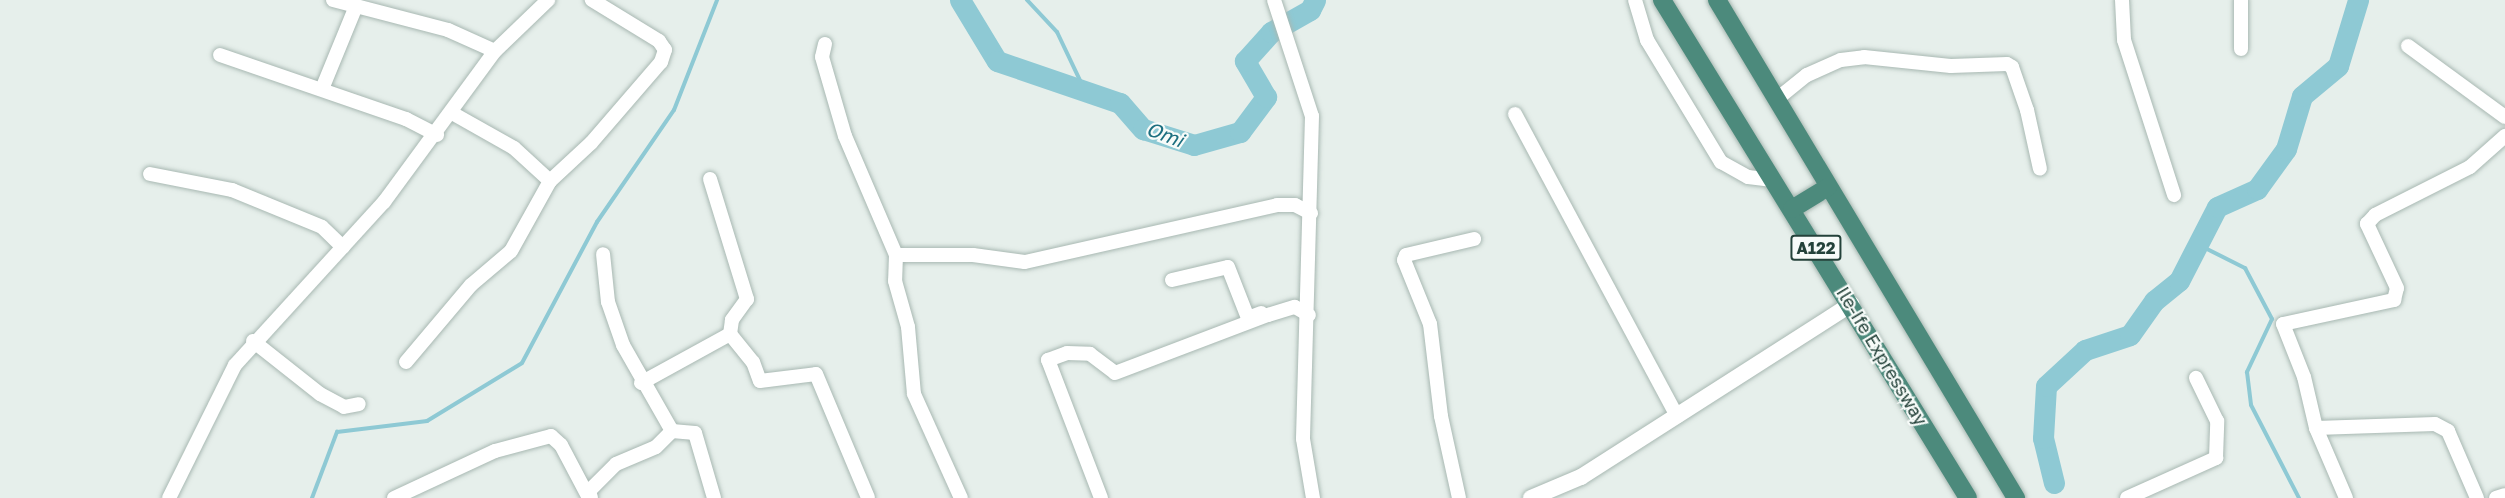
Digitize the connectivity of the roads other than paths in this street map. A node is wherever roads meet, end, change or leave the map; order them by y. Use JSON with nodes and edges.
{"nodes":[{"id":1,"x":548,"y":0,"type":"edge"},
{"id":2,"x":592,"y":0,"type":"edge"},
{"id":3,"x":1274,"y":0,"type":"edge"},
{"id":4,"x":1635,"y":0,"type":"edge"},
{"id":5,"x":1662,"y":0,"type":"edge"},
{"id":6,"x":1717,"y":0,"type":"edge"},
{"id":7,"x":2122,"y":0,"type":"edge"},
{"id":8,"x":2241,"y":0,"type":"edge"},
{"id":9,"x":346,"y":2,"type":"edge"},
{"id":10,"x":825,"y":44,"type":"dead end"},
{"id":11,"x":2408,"y":46,"type":"dead end"},
{"id":12,"x":2241,"y":48,"type":"dead end"},
{"id":13,"x":495,"y":51,"type":"junction"},
{"id":14,"x":220,"y":55,"type":"dead end"},
{"id":15,"x":322,"y":89,"type":"junction"},
{"id":16,"x":1777,"y":99,"type":"junction"},
{"id":17,"x":452,"y":113,"type":"junction"},
{"id":18,"x":1515,"y":114,"type":"dead end"},
{"id":19,"x":2505,"y":117,"type":"edge"},
{"id":20,"x":437,"y":135,"type":"junction"},
{"id":21,"x":2505,"y":136,"type":"edge"},
{"id":22,"x":2040,"y":168,"type":"dead end"},
{"id":23,"x":150,"y":174,"type":"dead end"},
{"id":24,"x":710,"y":179,"type":"dead end"},
{"id":25,"x":1773,"y":180,"type":"junction"},
{"id":26,"x":550,"y":181,"type":"junction"},
{"id":27,"x":1828,"y":187,"type":"junction"},
{"id":28,"x":2174,"y":195,"type":"dead end"},
{"id":29,"x":1792,"y":209,"type":"junction"},
{"id":30,"x":1311,"y":213,"type":"junction"},
{"id":31,"x":1474,"y":239,"type":"dead end"},
{"id":32,"x":342,"y":246,"type":"junction"},
{"id":33,"x":603,"y":254,"type":"dead end"},
{"id":34,"x":896,"y":255,"type":"junction"},
{"id":35,"x":1172,"y":280,"type":"dead end"},
{"id":36,"x":1851,"y":304,"type":"junction"},
{"id":37,"x":1276,"y":314,"type":"junction"},
{"id":38,"x":1309,"y":315,"type":"junction"},
{"id":39,"x":730,"y":334,"type":"junction"},
{"id":40,"x":253,"y":341,"type":"junction"},
{"id":41,"x":406,"y":362,"type":"dead end"},
{"id":42,"x":2196,"y":378,"type":"dead end"},
{"id":43,"x":641,"y":383,"type":"junction"},
{"id":44,"x":359,"y":404,"type":"dead end"},
{"id":45,"x":1677,"y":416,"type":"junction"},
{"id":46,"x":2316,"y":428,"type":"junction"},
{"id":47,"x":672,"y":431,"type":"junction"},
{"id":48,"x":2505,"y":495,"type":"edge"},
{"id":49,"x":169,"y":498,"type":"edge"},
{"id":50,"x":394,"y":498,"type":"edge"},
{"id":51,"x":590,"y":498,"type":"edge"},
{"id":52,"x":714,"y":498,"type":"edge"},
{"id":53,"x":868,"y":498,"type":"edge"},
{"id":54,"x":961,"y":498,"type":"edge"},
{"id":55,"x":1101,"y":498,"type":"edge"},
{"id":56,"x":1313,"y":498,"type":"edge"},
{"id":57,"x":1459,"y":498,"type":"edge"},
{"id":58,"x":1531,"y":498,"type":"edge"},
{"id":59,"x":1968,"y":498,"type":"edge"},
{"id":60,"x":2016,"y":498,"type":"edge"},
{"id":61,"x":2127,"y":498,"type":"edge"},
{"id":62,"x":2346,"y":498,"type":"edge"},
{"id":63,"x":2477,"y":498,"type":"edge"},
{"id":64,"x":2496,"y":498,"type":"edge"}],
"edges":[{"from":1,"to":13,"type":"street"},
{"from":2,"to":26,"type":"street"},
{"from":3,"to":30,"type":"street"},
{"from":4,"to":25,"type":"street"},
{"from":5,"to":25,"type":"highway","name":"Ile-Ife Expressway","number":"A122"},
{"from":6,"to":16,"type":"highway","number":"A122"},
{"from":7,"to":28,"type":"street"},
{"from":8,"to":12,"type":"street"},
{"from":9,"to":13,"type":"street"},
{"from":9,"to":15,"type":"street"},
{"from":10,"to":34,"type":"street"},
{"from":11,"to":19,"type":"street"},
{"from":13,"to":17,"type":"street"},
{"from":14,"to":15,"type":"street"},
{"from":15,"to":20,"type":"street"},
{"from":16,"to":22,"type":"street"},
{"from":16,"to":27,"type":"highway","number":"A122"},
{"from":17,"to":20,"type":"street"},
{"from":17,"to":26,"type":"street"},
{"from":18,"to":45,"type":"street"},
{"from":20,"to":32,"type":"street"},
{"from":21,"to":46,"type":"street"},
{"from":23,"to":32,"type":"street"},
{"from":24,"to":39,"type":"street"},
{"from":25,"to":29,"type":"highway","name":"Ile-Ife Expressway","number":"A122"},
{"from":26,"to":41,"type":"street"},
{"from":27,"to":29,"type":"highway"},
{"from":27,"to":60,"type":"highway","number":"A122"},
{"from":29,"to":36,"type":"highway","name":"Ile-Ife Expressway","number":"A122"},
{"from":30,"to":34,"type":"street"},
{"from":30,"to":38,"type":"street"},
{"from":31,"to":57,"type":"street"},
{"from":32,"to":40,"type":"street"},
{"from":33,"to":43,"type":"street"},
{"from":34,"to":54,"type":"street"},
{"from":35,"to":37,"type":"street"},
{"from":36,"to":45,"type":"street"},
{"from":36,"to":59,"type":"highway","name":"Ile-Ife Expressway","number":"A122"},
{"from":37,"to":38,"type":"street"},
{"from":37,"to":55,"type":"street"},
{"from":38,"to":56,"type":"street"},
{"from":39,"to":43,"type":"street"},
{"from":39,"to":53,"type":"street"},
{"from":40,"to":44,"type":"street"},
{"from":40,"to":49,"type":"street"},
{"from":42,"to":61,"type":"street"},
{"from":43,"to":47,"type":"street"},
{"from":45,"to":58,"type":"street"},
{"from":46,"to":62,"type":"street"},
{"from":46,"to":63,"type":"street"},
{"from":47,"to":51,"type":"street"},
{"from":47,"to":52,"type":"street"},
{"from":48,"to":64,"type":"street"},
{"from":50,"to":51,"type":"street"}]}
